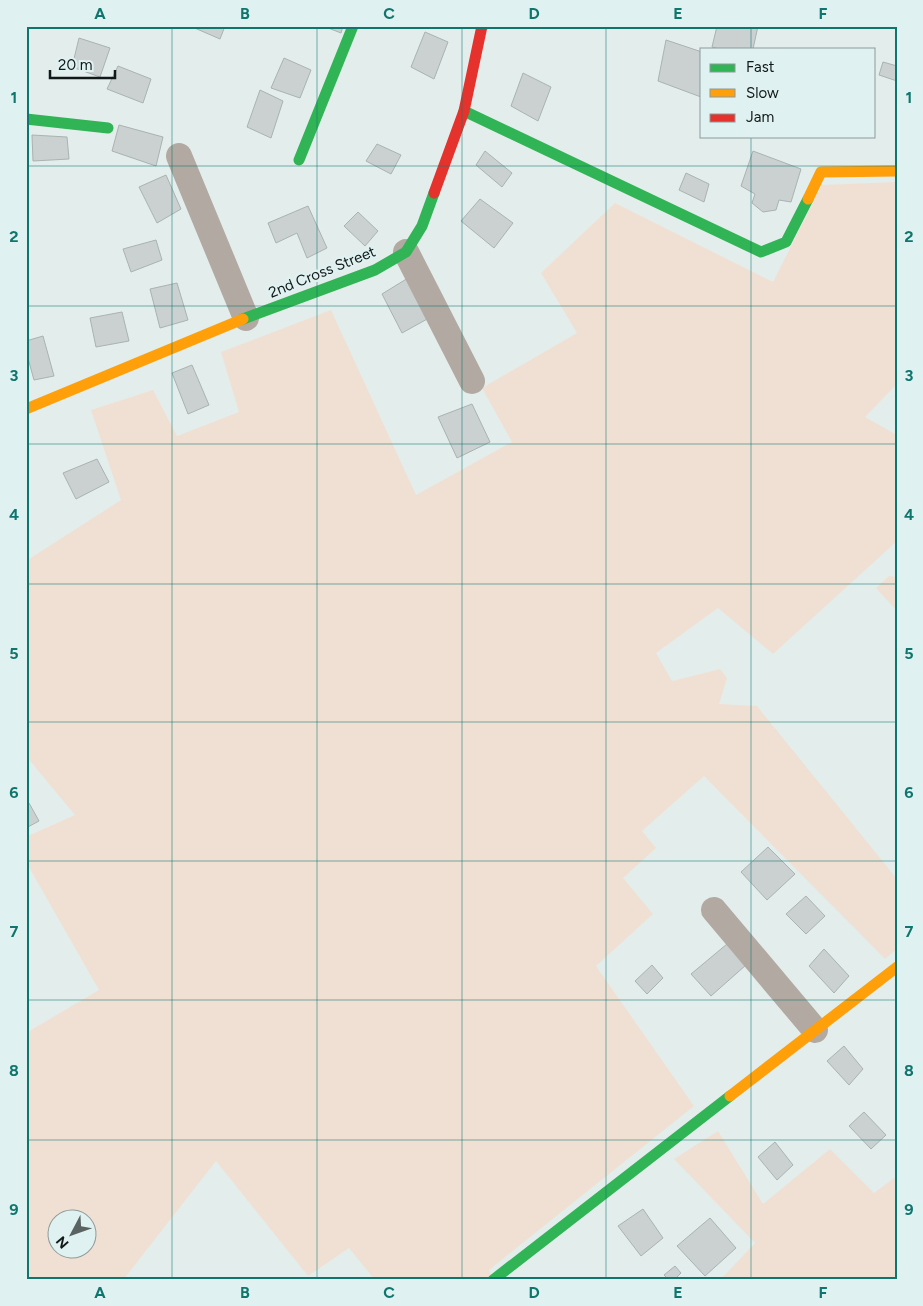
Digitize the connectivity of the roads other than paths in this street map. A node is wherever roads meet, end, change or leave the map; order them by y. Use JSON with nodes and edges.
{"nodes":[{"id":1,"x":353,"y":26,"type":"edge"},
{"id":2,"x":482,"y":26,"type":"edge"},
{"id":3,"x":464,"y":112,"type":"junction"},
{"id":4,"x":26,"y":119,"type":"edge"},
{"id":5,"x":108,"y":128,"type":"dead end"},
{"id":6,"x":179,"y":156,"type":"dead end"},
{"id":7,"x":299,"y":160,"type":"dead end"},
{"id":8,"x":897,"y":171,"type":"edge"},
{"id":9,"x":406,"y":252,"type":"junction"},
{"id":10,"x":246,"y":318,"type":"junction"},
{"id":11,"x":472,"y":381,"type":"dead end"},
{"id":12,"x":26,"y":409,"type":"edge"},
{"id":13,"x":714,"y":910,"type":"dead end"},
{"id":14,"x":897,"y":967,"type":"edge"},
{"id":15,"x":815,"y":1030,"type":"junction"},
{"id":16,"x":493,"y":1280,"type":"edge"}],
"edges":[{"from":1,"to":7,"type":"street"},
{"from":2,"to":3,"type":"street","name":"2nd Cross Street"},
{"from":3,"to":8,"type":"street"},
{"from":3,"to":9,"type":"street","name":"2nd Cross Street"},
{"from":4,"to":5,"type":"street"},
{"from":6,"to":10,"type":"street"},
{"from":9,"to":10,"type":"street","name":"2nd Cross Street"},
{"from":9,"to":11,"type":"street"},
{"from":10,"to":12,"type":"street","name":"2nd Cross Street"},
{"from":13,"to":15,"type":"street"},
{"from":14,"to":15,"type":"street"},
{"from":15,"to":16,"type":"street"}]}
